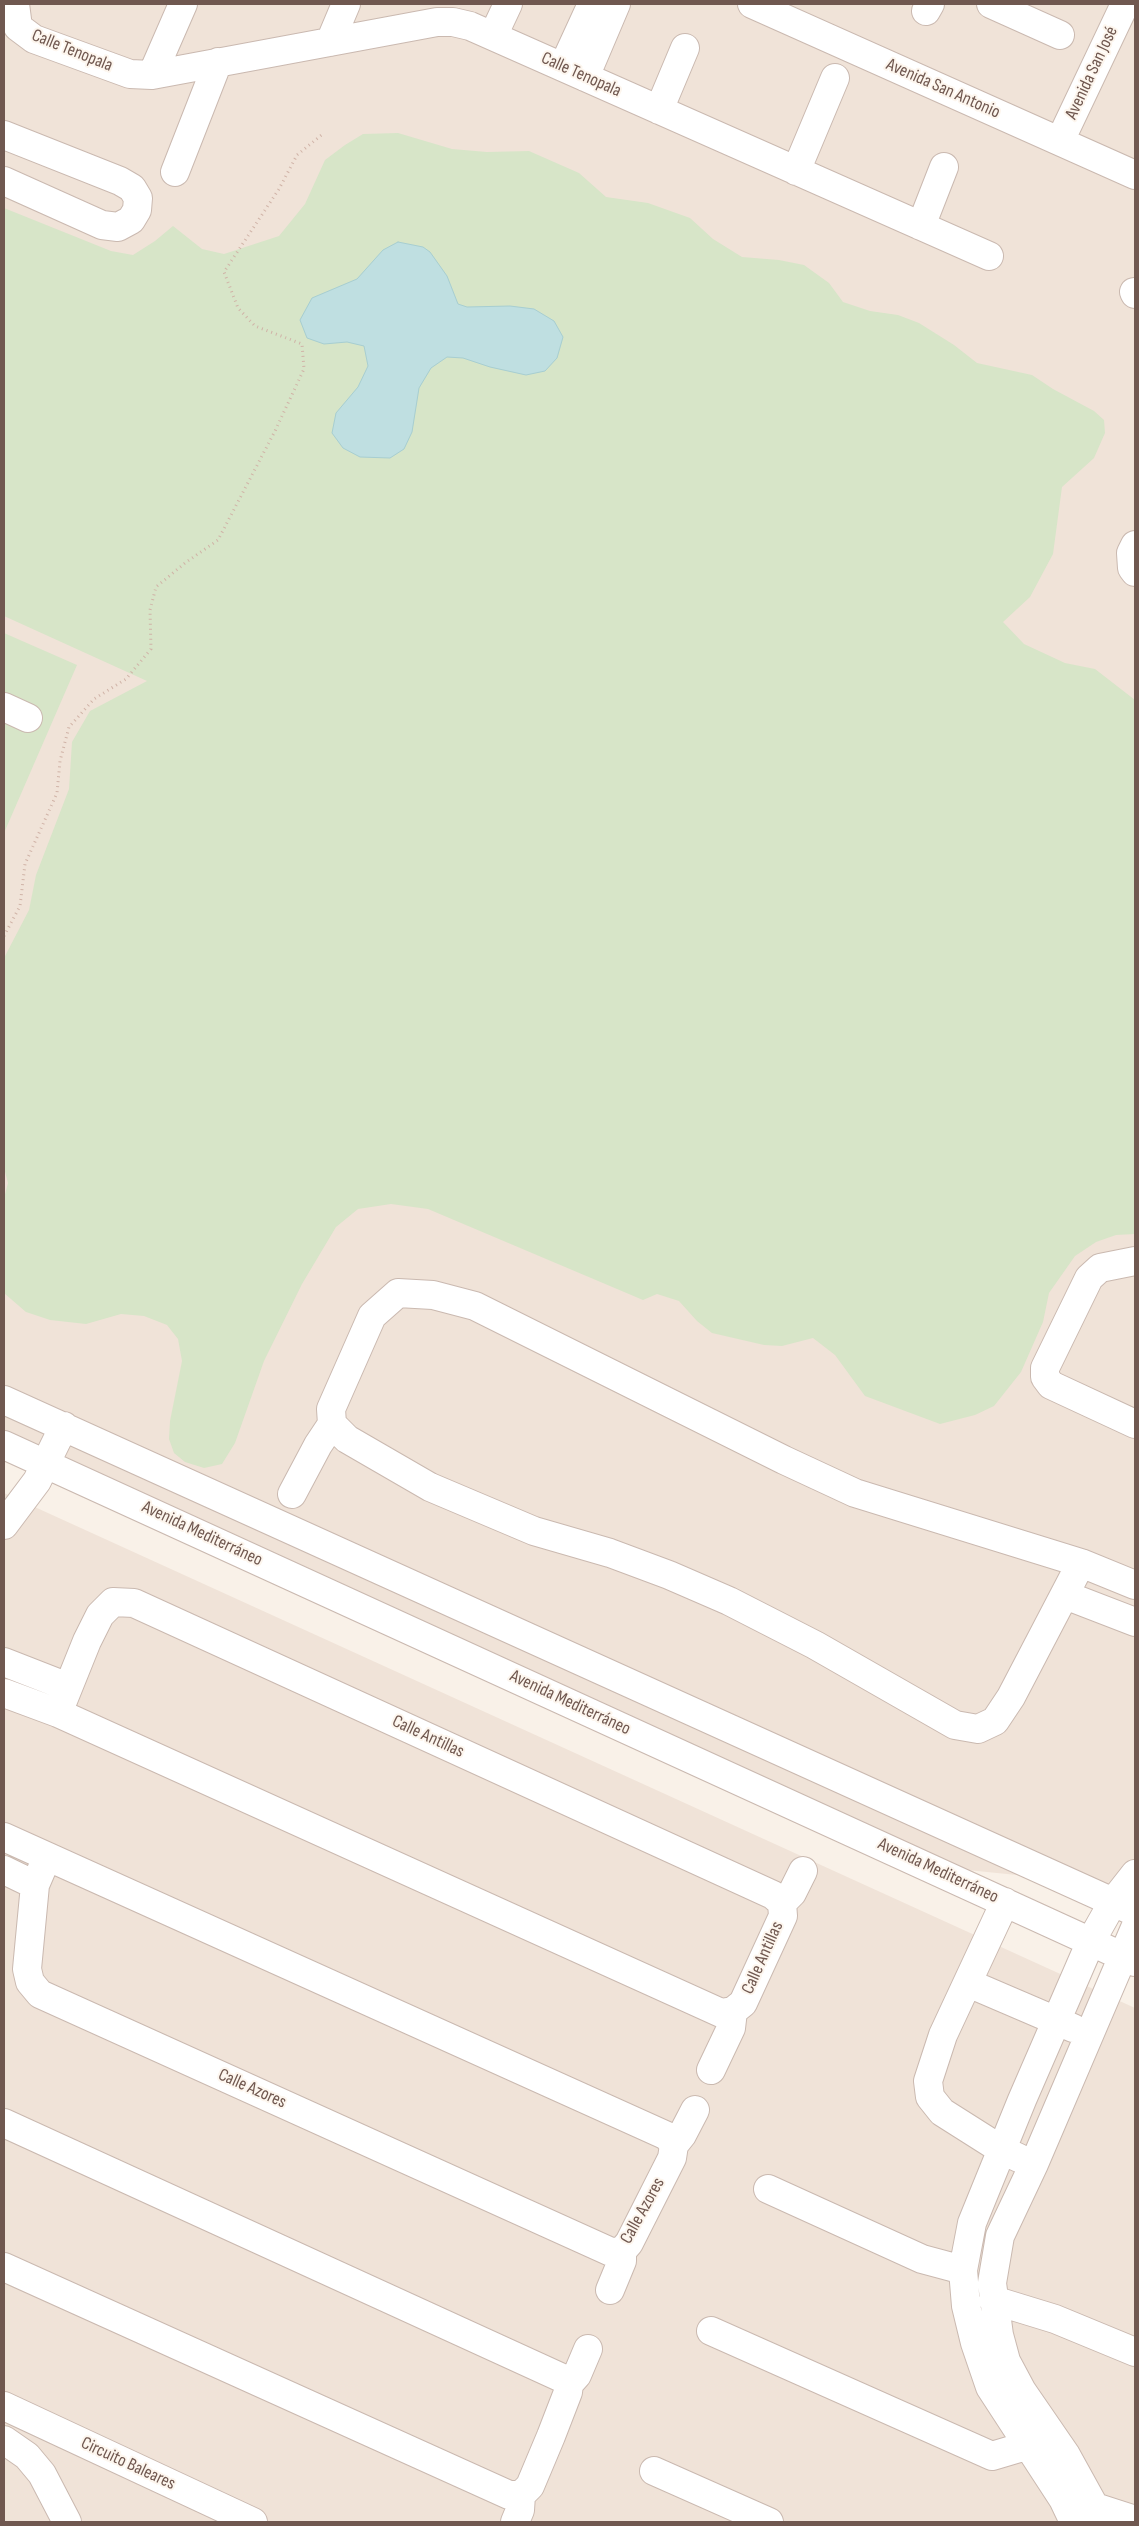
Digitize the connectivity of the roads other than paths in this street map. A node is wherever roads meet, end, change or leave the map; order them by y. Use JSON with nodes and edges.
{"nodes":[{"id":1,"x":15,"y":4,"type":"edge"},
{"id":2,"x":183,"y":4,"type":"edge"},
{"id":3,"x":346,"y":4,"type":"edge"},
{"id":4,"x":508,"y":4,"type":"edge"},
{"id":5,"x":592,"y":4,"type":"edge"},
{"id":6,"x":616,"y":4,"type":"edge"},
{"id":7,"x":752,"y":4,"type":"edge"},
{"id":8,"x":1125,"y":4,"type":"edge"},
{"id":9,"x":1007,"y":7,"type":"edge"},
{"id":10,"x":1060,"y":35,"type":"dead end"},
{"id":11,"x":494,"y":36,"type":"junction"},
{"id":12,"x":330,"y":42,"type":"junction"},
{"id":13,"x":685,"y":48,"type":"dead end"},
{"id":14,"x":218,"y":62,"type":"junction"},
{"id":15,"x":574,"y":72,"type":"junction"},
{"id":16,"x":152,"y":75,"type":"junction"},
{"id":17,"x":835,"y":78,"type":"dead end"},
{"id":18,"x":659,"y":110,"type":"junction"},
{"id":19,"x":4,"y":135,"type":"edge"},
{"id":20,"x":1060,"y":142,"type":"junction"},
{"id":21,"x":944,"y":167,"type":"dead end"},
{"id":22,"x":796,"y":171,"type":"junction"},
{"id":23,"x":175,"y":172,"type":"dead end"},
{"id":24,"x":1134,"y":172,"type":"edge"},
{"id":25,"x":4,"y":181,"type":"edge"},
{"id":26,"x":921,"y":226,"type":"junction"},
{"id":27,"x":989,"y":256,"type":"dead end"},
{"id":28,"x":1135,"y":545,"type":"edge"},
{"id":29,"x":1135,"y":572,"type":"edge"},
{"id":30,"x":1135,"y":1261,"type":"edge"},
{"id":31,"x":4,"y":1400,"type":"edge"},
{"id":32,"x":332,"y":1424,"type":"junction"},
{"id":33,"x":1135,"y":1424,"type":"edge"},
{"id":34,"x":64,"y":1426,"type":"junction"},
{"id":35,"x":4,"y":1445,"type":"edge"},
{"id":36,"x":46,"y":1463,"type":"junction"},
{"id":37,"x":292,"y":1494,"type":"dead end"},
{"id":38,"x":14,"y":1498,"type":"edge"},
{"id":39,"x":4,"y":1525,"type":"edge"},
{"id":40,"x":1081,"y":1563,"type":"junction"},
{"id":41,"x":1135,"y":1585,"type":"edge"},
{"id":42,"x":1065,"y":1595,"type":"junction"},
{"id":43,"x":1135,"y":1622,"type":"edge"},
{"id":44,"x":4,"y":1662,"type":"edge"},
{"id":45,"x":68,"y":1687,"type":"junction"},
{"id":46,"x":4,"y":1693,"type":"edge"},
{"id":47,"x":58,"y":1713,"type":"junction"},
{"id":48,"x":4,"y":1837,"type":"edge"},
{"id":49,"x":46,"y":1857,"type":"junction"},
{"id":50,"x":4,"y":1870,"type":"edge"},
{"id":51,"x":803,"y":1871,"type":"dead end"},
{"id":52,"x":1135,"y":1874,"type":"edge"},
{"id":53,"x":35,"y":1885,"type":"junction"},
{"id":54,"x":1004,"y":1902,"type":"junction"},
{"id":55,"x":782,"y":1903,"type":"junction"},
{"id":56,"x":1124,"y":1907,"type":"edge"},
{"id":57,"x":1135,"y":1928,"type":"edge"},
{"id":58,"x":1092,"y":1941,"type":"junction"},
{"id":59,"x":1129,"y":1959,"type":"edge"},
{"id":60,"x":968,"y":1983,"type":"junction"},
{"id":61,"x":733,"y":2011,"type":"junction"},
{"id":62,"x":1057,"y":2021,"type":"junction"},
{"id":63,"x":1090,"y":2036,"type":"junction"},
{"id":64,"x":711,"y":2070,"type":"dead end"},
{"id":65,"x":1022,"y":2100,"type":"junction"},
{"id":66,"x":695,"y":2110,"type":"dead end"},
{"id":67,"x":1055,"y":2114,"type":"junction"},
{"id":68,"x":7,"y":2132,"type":"edge"},
{"id":69,"x":674,"y":2145,"type":"junction"},
{"id":70,"x":1002,"y":2150,"type":"junction"},
{"id":71,"x":1034,"y":2164,"type":"junction"},
{"id":72,"x":768,"y":2189,"type":"dead end"},
{"id":73,"x":622,"y":2251,"type":"junction"},
{"id":74,"x":4,"y":2267,"type":"edge"},
{"id":75,"x":962,"y":2270,"type":"junction"},
{"id":76,"x":610,"y":2290,"type":"dead end"},
{"id":77,"x":993,"y":2300,"type":"junction"},
{"id":78,"x":711,"y":2330,"type":"dead end"},
{"id":79,"x":588,"y":2349,"type":"dead end"},
{"id":80,"x":1135,"y":2352,"type":"edge"},
{"id":81,"x":569,"y":2384,"type":"junction"},
{"id":82,"x":15,"y":2411,"type":"edge"},
{"id":83,"x":8,"y":2442,"type":"edge"},
{"id":84,"x":1029,"y":2445,"type":"junction"},
{"id":85,"x":654,"y":2471,"type":"dead end"},
{"id":86,"x":521,"y":2495,"type":"junction"},
{"id":87,"x":1091,"y":2517,"type":"edge"},
{"id":88,"x":1135,"y":2520,"type":"edge"},
{"id":89,"x":67,"y":2522,"type":"edge"},
{"id":90,"x":253,"y":2522,"type":"edge"},
{"id":91,"x":515,"y":2522,"type":"edge"},
{"id":92,"x":768,"y":2522,"type":"edge"}],
"edges":[{"from":1,"to":16,"type":"street","name":"Calle Tenopala"},
{"from":2,"to":16,"type":"street"},
{"from":3,"to":12,"type":"street"},
{"from":4,"to":11,"type":"street"},
{"from":5,"to":15,"type":"street"},
{"from":6,"to":15,"type":"street"},
{"from":7,"to":20,"type":"street","name":"Avenida San Antonio"},
{"from":8,"to":20,"type":"street","name":"Avenida San José"},
{"from":9,"to":10,"type":"street"},
{"from":11,"to":12,"type":"street","name":"Calle Tenopala"},
{"from":11,"to":15,"type":"street","name":"Calle Tenopala"},
{"from":12,"to":14,"type":"street","name":"Calle Tenopala"},
{"from":13,"to":18,"type":"street"},
{"from":14,"to":16,"type":"street","name":"Calle Tenopala"},
{"from":14,"to":23,"type":"street"},
{"from":15,"to":18,"type":"street","name":"Calle Tenopala"},
{"from":17,"to":22,"type":"street"},
{"from":18,"to":22,"type":"street","name":"Calle Tenopala"},
{"from":19,"to":25,"type":"street"},
{"from":20,"to":24,"type":"street","name":"Avenida San Antonio"},
{"from":21,"to":26,"type":"street"},
{"from":22,"to":26,"type":"street","name":"Calle Tenopala"},
{"from":26,"to":27,"type":"street","name":"Calle Tenopala"},
{"from":28,"to":29,"type":"street"},
{"from":30,"to":33,"type":"street"},
{"from":31,"to":34,"type":"street"},
{"from":32,"to":37,"type":"street"},
{"from":32,"to":40,"type":"street"},
{"from":32,"to":42,"type":"street"},
{"from":34,"to":36,"type":"street"},
{"from":34,"to":56,"type":"street"},
{"from":35,"to":36,"type":"street","name":"Avenida Mediterráneo"},
{"from":36,"to":38,"type":"street"},
{"from":36,"to":54,"type":"street","name":"Avenida Mediterráneo"},
{"from":38,"to":39,"type":"street"},
{"from":40,"to":41,"type":"street"},
{"from":40,"to":42,"type":"street"},
{"from":42,"to":43,"type":"street"},
{"from":44,"to":45,"type":"street"},
{"from":45,"to":47,"type":"street","name":"Calle Antillas"},
{"from":45,"to":55,"type":"street","name":"Calle Antillas"},
{"from":46,"to":47,"type":"street","name":"Calle Antillas"},
{"from":47,"to":61,"type":"street","name":"Calle Antillas"},
{"from":48,"to":49,"type":"street"},
{"from":49,"to":53,"type":"street","name":"Calle Azores"},
{"from":49,"to":69,"type":"street"},
{"from":50,"to":53,"type":"street"},
{"from":51,"to":55,"type":"street"},
{"from":52,"to":56,"type":"street"},
{"from":53,"to":73,"type":"street","name":"Calle Azores"},
{"from":54,"to":58,"type":"street","name":"Avenida Mediterráneo"},
{"from":54,"to":60,"type":"street"},
{"from":55,"to":61,"type":"street","name":"Calle Antillas"},
{"from":56,"to":58,"type":"street"},
{"from":57,"to":59,"type":"street"},
{"from":58,"to":59,"type":"street","name":"Avenida Mediterráneo"},
{"from":58,"to":62,"type":"street"},
{"from":59,"to":63,"type":"street"},
{"from":60,"to":62,"type":"street"},
{"from":60,"to":70,"type":"street"},
{"from":61,"to":64,"type":"street"},
{"from":62,"to":63,"type":"street"},
{"from":62,"to":65,"type":"street"},
{"from":63,"to":67,"type":"street"},
{"from":65,"to":67,"type":"street"},
{"from":65,"to":70,"type":"street"},
{"from":66,"to":69,"type":"street","name":"Calle Azores"},
{"from":67,"to":71,"type":"street"},
{"from":68,"to":81,"type":"street"},
{"from":69,"to":73,"type":"street","name":"Calle Azores"},
{"from":70,"to":71,"type":"street"},
{"from":70,"to":75,"type":"street"},
{"from":71,"to":77,"type":"street"},
{"from":72,"to":75,"type":"street"},
{"from":73,"to":76,"type":"street"},
{"from":74,"to":86,"type":"street"},
{"from":75,"to":84,"type":"street"},
{"from":77,"to":80,"type":"street"},
{"from":77,"to":87,"type":"street"},
{"from":78,"to":84,"type":"street"},
{"from":79,"to":81,"type":"street"},
{"from":81,"to":86,"type":"street"},
{"from":82,"to":83,"type":"street"},
{"from":82,"to":90,"type":"street","name":"Circuito Baleares"},
{"from":83,"to":89,"type":"street"},
{"from":84,"to":87,"type":"street"},
{"from":85,"to":92,"type":"street"},
{"from":86,"to":91,"type":"street"},
{"from":87,"to":88,"type":"street"}]}
